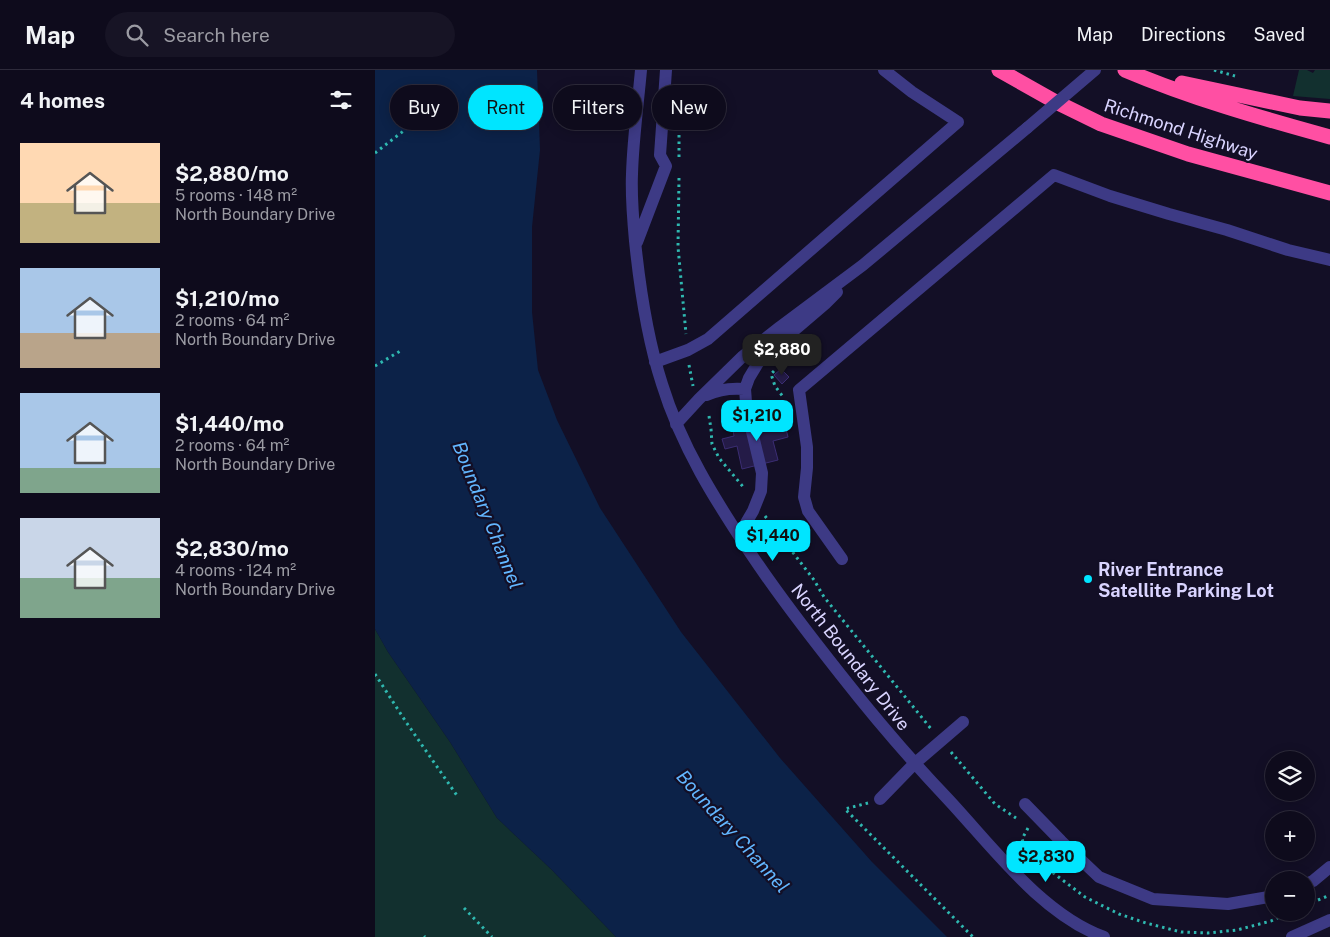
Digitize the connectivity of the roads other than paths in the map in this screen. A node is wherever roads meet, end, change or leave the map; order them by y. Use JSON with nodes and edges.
{"nodes":[{"id":1,"x":641,"y":70,"type":"edge"},
{"id":2,"x":666,"y":70,"type":"edge"},
{"id":3,"x":884,"y":70,"type":"edge"},
{"id":4,"x":999,"y":70,"type":"edge"},
{"id":5,"x":1095,"y":70,"type":"edge"},
{"id":6,"x":1127,"y":71,"type":"edge"},
{"id":7,"x":1330,"y":111,"type":"edge"},
{"id":8,"x":1330,"y":137,"type":"edge"},
{"id":9,"x":1330,"y":193,"type":"edge"},
{"id":10,"x":636,"y":244,"type":"junction"},
{"id":11,"x":1330,"y":260,"type":"edge"},
{"id":12,"x":863,"y":265,"type":"junction"},
{"id":13,"x":655,"y":362,"type":"junction"},
{"id":14,"x":745,"y":389,"type":"junction"},
{"id":15,"x":696,"y":393,"type":"junction"},
{"id":16,"x":676,"y":424,"type":"junction"},
{"id":17,"x":739,"y":535,"type":"junction"},
{"id":18,"x":842,"y":559,"type":"dead end"},
{"id":19,"x":963,"y":722,"type":"dead end"},
{"id":20,"x":914,"y":764,"type":"junction"},
{"id":21,"x":880,"y":799,"type":"road end"},
{"id":22,"x":1025,"y":804,"type":"dead end"},
{"id":23,"x":1330,"y":867,"type":"edge"},
{"id":24,"x":1315,"y":879,"type":"edge"},
{"id":25,"x":1265,"y":898,"type":"edge"},
{"id":26,"x":1330,"y":920,"type":"edge"},
{"id":27,"x":1104,"y":937,"type":"edge"},
{"id":28,"x":1292,"y":937,"type":"edge"}],
"edges":[{"from":1,"to":10,"type":"street","name":"North Boundary Drive"},
{"from":2,"to":10,"type":"street"},
{"from":3,"to":13,"type":"street"},
{"from":4,"to":9,"type":"highway","name":"Richmond Highway"},
{"from":5,"to":12,"type":"street","bridge":true},
{"from":6,"to":7,"type":"highway"},
{"from":6,"to":8,"type":"highway","name":"Richmond Highway"},
{"from":10,"to":13,"type":"street","name":"North Boundary Drive"},
{"from":11,"to":18,"type":"street"},
{"from":12,"to":14,"type":"street"},
{"from":12,"to":15,"type":"street"},
{"from":13,"to":16,"type":"street","name":"North Boundary Drive"},
{"from":14,"to":15,"type":"street"},
{"from":14,"to":17,"type":"street"},
{"from":15,"to":16,"type":"street"},
{"from":16,"to":17,"type":"street","name":"North Boundary Drive"},
{"from":17,"to":20,"type":"street","name":"North Boundary Drive"},
{"from":19,"to":20,"type":"street"},
{"from":20,"to":21,"type":"street"},
{"from":20,"to":27,"type":"street","name":"North Boundary Drive"},
{"from":22,"to":25,"type":"street"},
{"from":23,"to":24,"type":"street"},
{"from":26,"to":28,"type":"street"}]}
